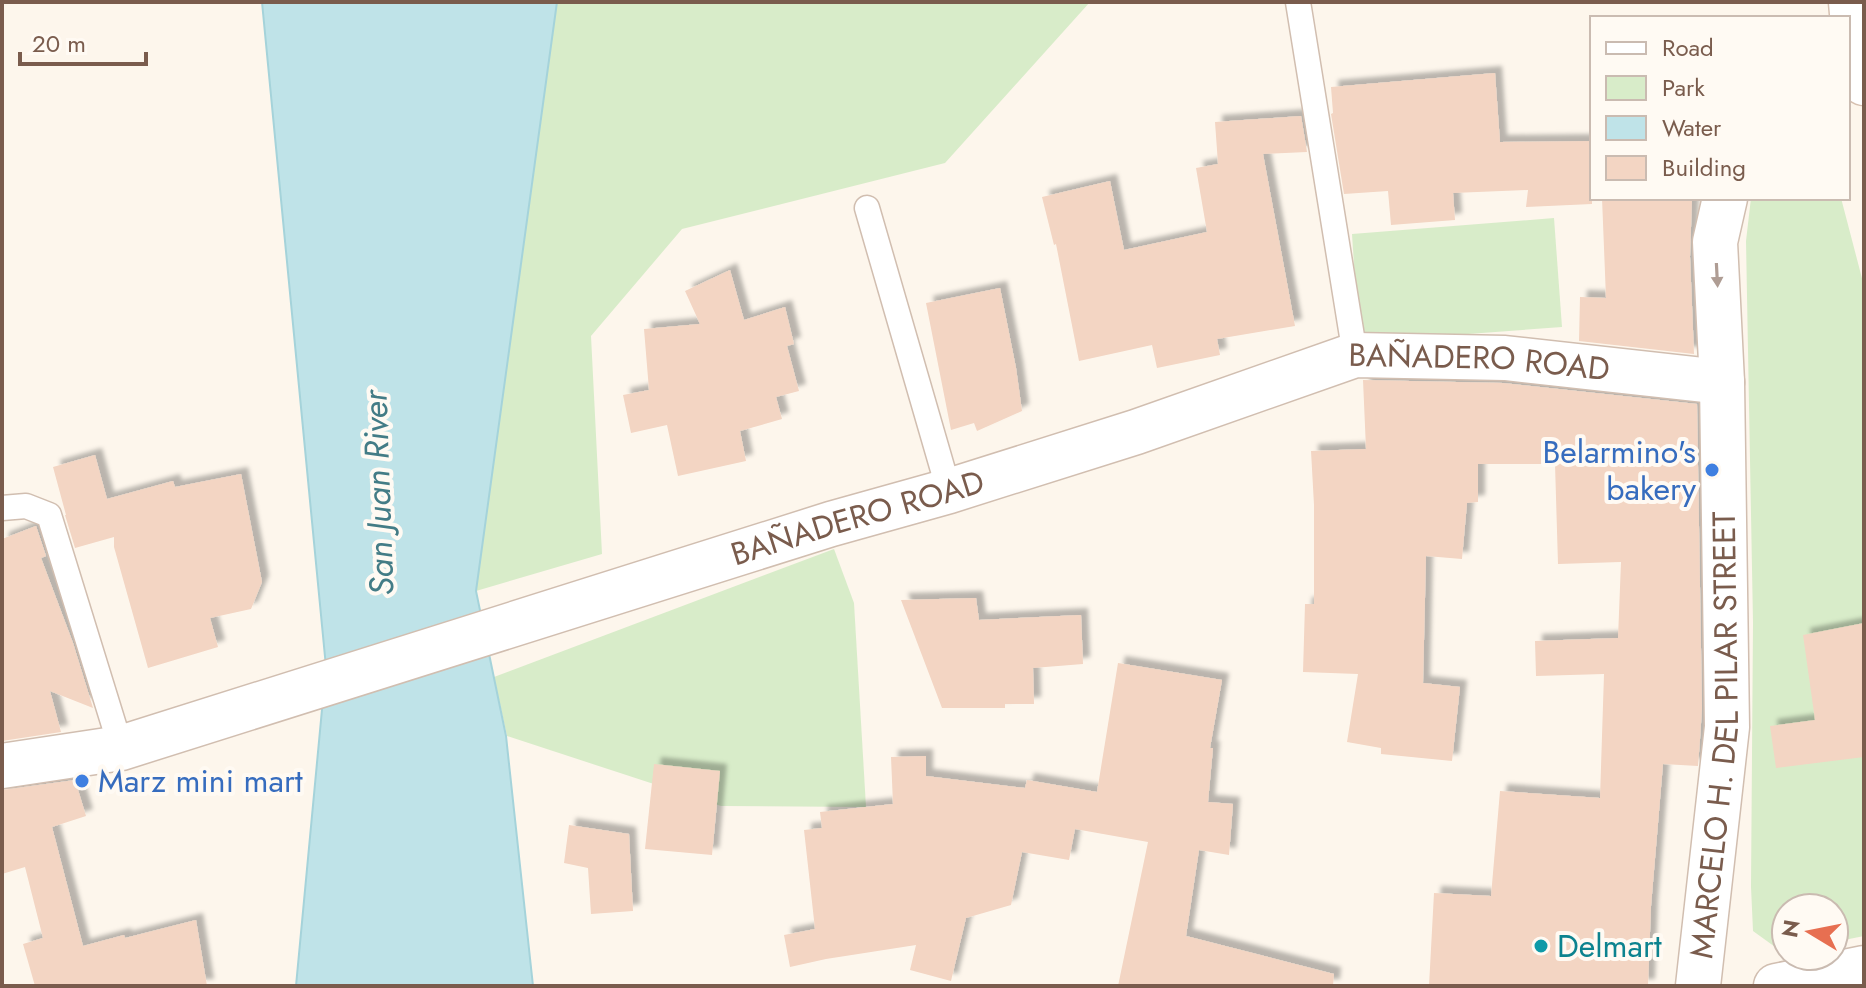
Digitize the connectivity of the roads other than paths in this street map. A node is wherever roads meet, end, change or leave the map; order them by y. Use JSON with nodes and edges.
{"nodes":[{"id":1,"x":1298,"y":2,"type":"edge"},
{"id":2,"x":1854,"y":28,"type":"edge"},
{"id":3,"x":1864,"y":83,"type":"edge"},
{"id":4,"x":1725,"y":200,"type":"edge"},
{"id":5,"x":867,"y":208,"type":"dead end"},
{"id":6,"x":1355,"y":355,"type":"junction"},
{"id":7,"x":1722,"y":382,"type":"junction"},
{"id":8,"x":949,"y":491,"type":"junction"},
{"id":9,"x":2,"y":508,"type":"edge"},
{"id":10,"x":121,"y":748,"type":"junction"},
{"id":11,"x":2,"y":766,"type":"edge"},
{"id":12,"x":1864,"y":968,"type":"edge"},
{"id":13,"x":1698,"y":986,"type":"edge"},
{"id":14,"x":1776,"y":986,"type":"edge"}],
"edges":[{"from":1,"to":6,"type":"lane"},
{"from":2,"to":3,"type":"street"},
{"from":4,"to":7,"type":"street","name":"MARCELO H. DEL PILAR STREET","one_way":true},
{"from":5,"to":8,"type":"lane"},
{"from":6,"to":7,"type":"street","name":"BAÑADERO ROAD"},
{"from":6,"to":8,"type":"street","name":"BAÑADERO ROAD"},
{"from":7,"to":13,"type":"street","name":"MARCELO H. DEL PILAR STREET"},
{"from":8,"to":10,"type":"street","name":"BAÑADERO ROAD"},
{"from":9,"to":10,"type":"lane"},
{"from":10,"to":11,"type":"street","name":"BAÑADERO ROAD"},
{"from":12,"to":14,"type":"street"}]}
